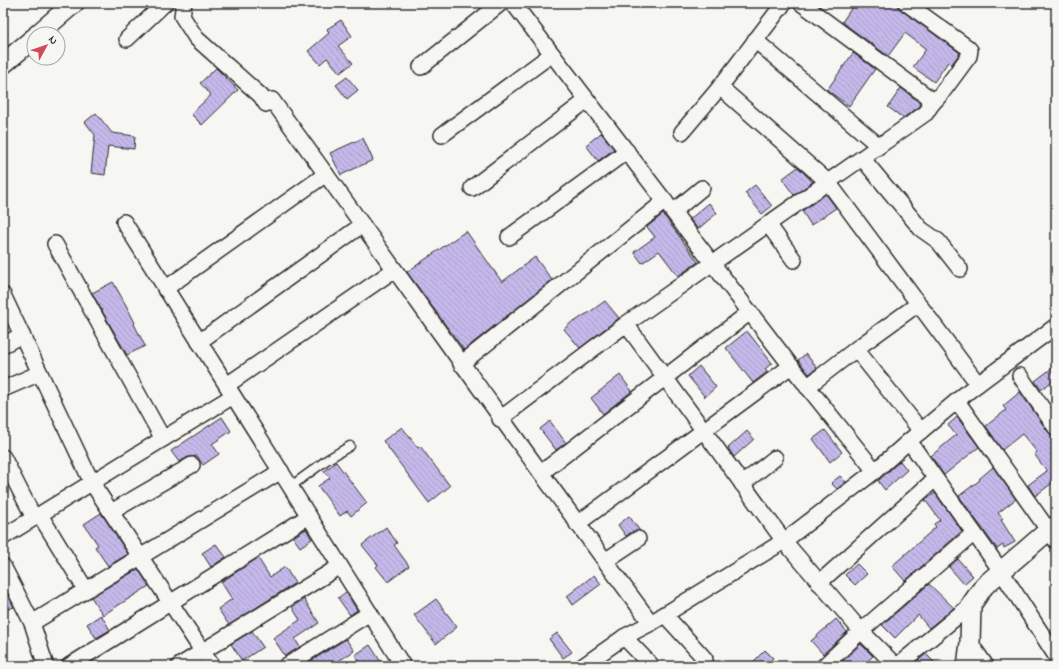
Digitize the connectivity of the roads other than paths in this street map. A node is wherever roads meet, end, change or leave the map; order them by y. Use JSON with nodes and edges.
{"nodes":[{"id":1,"x":74,"y":3,"type":"edge"},
{"id":2,"x":165,"y":3,"type":"edge"},
{"id":3,"x":184,"y":3,"type":"edge"},
{"id":4,"x":501,"y":3,"type":"edge"},
{"id":5,"x":514,"y":3,"type":"edge"},
{"id":6,"x":784,"y":3,"type":"edge"},
{"id":7,"x":801,"y":3,"type":"edge"},
{"id":8,"x":906,"y":3,"type":"edge"},
{"id":9,"x":47,"y":26,"type":"edge"},
{"id":10,"x":127,"y":40,"type":"dead end"},
{"id":11,"x":755,"y":40,"type":"junction"},
{"id":12,"x":26,"y":45,"type":"edge"},
{"id":13,"x":552,"y":54,"type":"junction"},
{"id":14,"x":3,"y":64,"type":"edge"},
{"id":15,"x":421,"y":67,"type":"dead end"},
{"id":16,"x":720,"y":87,"type":"junction"},
{"id":17,"x":587,"y":100,"type":"junction"},
{"id":18,"x":931,"y":105,"type":"junction"},
{"id":19,"x":682,"y":132,"type":"dead end"},
{"id":20,"x":442,"y":135,"type":"dead end"},
{"id":21,"x":879,"y":146,"type":"junction"},
{"id":22,"x":627,"y":151,"type":"junction"},
{"id":23,"x":862,"y":158,"type":"junction"},
{"id":24,"x":326,"y":174,"type":"junction"},
{"id":25,"x":828,"y":182,"type":"junction"},
{"id":26,"x":472,"y":188,"type":"dead end"},
{"id":27,"x":702,"y":188,"type":"dead end"},
{"id":28,"x":669,"y":207,"type":"junction"},
{"id":29,"x":124,"y":222,"type":"dead end"},
{"id":30,"x":768,"y":224,"type":"junction"},
{"id":31,"x":362,"y":225,"type":"junction"},
{"id":32,"x":509,"y":237,"type":"dead end"},
{"id":33,"x":55,"y":244,"type":"dead end"},
{"id":34,"x":794,"y":260,"type":"dead end"},
{"id":35,"x":712,"y":263,"type":"junction"},
{"id":36,"x":960,"y":269,"type":"dead end"},
{"id":37,"x":394,"y":270,"type":"junction"},
{"id":38,"x":165,"y":289,"type":"junction"},
{"id":39,"x":4,"y":298,"type":"edge"},
{"id":40,"x":918,"y":304,"type":"junction"},
{"id":41,"x":750,"y":312,"type":"junction"},
{"id":42,"x":626,"y":324,"type":"junction"},
{"id":43,"x":1056,"y":326,"type":"edge"},
{"id":44,"x":22,"y":335,"type":"junction"},
{"id":45,"x":200,"y":342,"type":"junction"},
{"id":46,"x":3,"y":345,"type":"edge"},
{"id":47,"x":856,"y":349,"type":"junction"},
{"id":48,"x":461,"y":364,"type":"junction"},
{"id":49,"x":791,"y":366,"type":"junction"},
{"id":50,"x":40,"y":373,"type":"junction"},
{"id":51,"x":1020,"y":376,"type":"dead end"},
{"id":52,"x":664,"y":378,"type":"junction"},
{"id":53,"x":978,"y":384,"type":"junction"},
{"id":54,"x":807,"y":387,"type":"junction"},
{"id":55,"x":3,"y":389,"type":"edge"},
{"id":56,"x":230,"y":391,"type":"junction"},
{"id":57,"x":957,"y":401,"type":"junction"},
{"id":58,"x":500,"y":419,"type":"junction"},
{"id":59,"x":1056,"y":428,"type":"edge"},
{"id":60,"x":921,"y":431,"type":"junction"},
{"id":61,"x":704,"y":432,"type":"junction"},
{"id":62,"x":163,"y":439,"type":"junction"},
{"id":63,"x":909,"y":442,"type":"junction"},
{"id":64,"x":350,"y":446,"type":"dead end"},
{"id":65,"x":3,"y":457,"type":"edge"},
{"id":66,"x":775,"y":458,"type":"dead end"},
{"id":67,"x":192,"y":465,"type":"dead end"},
{"id":68,"x":875,"y":471,"type":"junction"},
{"id":69,"x":281,"y":472,"type":"junction"},
{"id":70,"x":541,"y":473,"type":"junction"},
{"id":71,"x":935,"y":479,"type":"junction"},
{"id":72,"x":92,"y":483,"type":"junction"},
{"id":73,"x":742,"y":484,"type":"junction"},
{"id":74,"x":290,"y":487,"type":"junction"},
{"id":75,"x":111,"y":512,"type":"junction"},
{"id":76,"x":37,"y":516,"type":"junction"},
{"id":77,"x":309,"y":516,"type":"junction"},
{"id":78,"x":577,"y":524,"type":"junction"},
{"id":79,"x":1054,"y":532,"type":"edge"},
{"id":80,"x":974,"y":533,"type":"junction"},
{"id":81,"x":3,"y":537,"type":"edge"},
{"id":82,"x":638,"y":539,"type":"dead end"},
{"id":83,"x":784,"y":541,"type":"junction"},
{"id":84,"x":141,"y":557,"type":"junction"},
{"id":85,"x":605,"y":561,"type":"junction"},
{"id":86,"x":340,"y":566,"type":"junction"},
{"id":87,"x":1001,"y":571,"type":"junction"},
{"id":88,"x":5,"y":576,"type":"edge"},
{"id":89,"x":820,"y":583,"type":"junction"},
{"id":90,"x":86,"y":590,"type":"junction"},
{"id":91,"x":171,"y":602,"type":"junction"},
{"id":92,"x":971,"y":605,"type":"junction"},
{"id":93,"x":370,"y":613,"type":"junction"},
{"id":94,"x":664,"y":614,"type":"junction"},
{"id":95,"x":651,"y":622,"type":"junction"},
{"id":96,"x":32,"y":623,"type":"junction"},
{"id":97,"x":861,"y":631,"type":"junction"},
{"id":98,"x":624,"y":637,"type":"junction"},
{"id":99,"x":970,"y":643,"type":"junction"},
{"id":100,"x":202,"y":651,"type":"junction"},
{"id":101,"x":1056,"y":656,"type":"edge"},
{"id":102,"x":706,"y":659,"type":"dead end"},
{"id":103,"x":46,"y":666,"type":"edge"},
{"id":104,"x":69,"y":666,"type":"edge"},
{"id":105,"x":179,"y":666,"type":"edge"},
{"id":106,"x":212,"y":666,"type":"edge"},
{"id":107,"x":286,"y":666,"type":"edge"},
{"id":108,"x":402,"y":666,"type":"edge"},
{"id":109,"x":583,"y":666,"type":"edge"},
{"id":110,"x":652,"y":666,"type":"edge"},
{"id":111,"x":824,"y":666,"type":"edge"},
{"id":112,"x":897,"y":666,"type":"edge"},
{"id":113,"x":967,"y":666,"type":"edge"},
{"id":114,"x":986,"y":666,"type":"edge"}],
"edges":[{"from":1,"to":9,"type":"street"},
{"from":2,"to":10,"type":"street"},
{"from":3,"to":24,"type":"street"},
{"from":4,"to":15,"type":"street"},
{"from":5,"to":13,"type":"street"},
{"from":6,"to":11,"type":"street"},
{"from":7,"to":18,"type":"street"},
{"from":8,"to":18,"type":"street"},
{"from":11,"to":16,"type":"street"},
{"from":11,"to":21,"type":"street"},
{"from":12,"to":14,"type":"street"},
{"from":13,"to":17,"type":"street"},
{"from":13,"to":20,"type":"street"},
{"from":16,"to":19,"type":"street"},
{"from":16,"to":25,"type":"street"},
{"from":17,"to":22,"type":"street"},
{"from":17,"to":26,"type":"street"},
{"from":18,"to":21,"type":"street"},
{"from":21,"to":23,"type":"street"},
{"from":22,"to":28,"type":"street"},
{"from":22,"to":32,"type":"street"},
{"from":23,"to":25,"type":"street"},
{"from":23,"to":36,"type":"street"},
{"from":24,"to":31,"type":"street"},
{"from":24,"to":38,"type":"street"},
{"from":25,"to":30,"type":"street"},
{"from":25,"to":40,"type":"street"},
{"from":27,"to":28,"type":"street"},
{"from":28,"to":35,"type":"street"},
{"from":28,"to":48,"type":"street"},
{"from":29,"to":38,"type":"street"},
{"from":30,"to":34,"type":"street"},
{"from":30,"to":35,"type":"street"},
{"from":31,"to":37,"type":"street"},
{"from":31,"to":45,"type":"street"},
{"from":33,"to":62,"type":"street"},
{"from":35,"to":41,"type":"street"},
{"from":35,"to":42,"type":"street"},
{"from":37,"to":48,"type":"street"},
{"from":37,"to":56,"type":"street"},
{"from":38,"to":45,"type":"street"},
{"from":39,"to":44,"type":"street"},
{"from":40,"to":47,"type":"street"},
{"from":40,"to":53,"type":"street"},
{"from":41,"to":49,"type":"street"},
{"from":41,"to":52,"type":"street"},
{"from":42,"to":52,"type":"street"},
{"from":42,"to":58,"type":"street"},
{"from":43,"to":53,"type":"street"},
{"from":44,"to":46,"type":"street"},
{"from":44,"to":50,"type":"street"},
{"from":45,"to":56,"type":"street"},
{"from":47,"to":54,"type":"street"},
{"from":47,"to":60,"type":"street"},
{"from":48,"to":58,"type":"street"},
{"from":49,"to":54,"type":"street"},
{"from":49,"to":61,"type":"street"},
{"from":50,"to":55,"type":"street"},
{"from":50,"to":72,"type":"street"},
{"from":51,"to":59,"type":"street"},
{"from":52,"to":61,"type":"street"},
{"from":52,"to":70,"type":"street"},
{"from":53,"to":57,"type":"street"},
{"from":54,"to":68,"type":"street"},
{"from":56,"to":62,"type":"street"},
{"from":56,"to":69,"type":"street"},
{"from":57,"to":60,"type":"street"},
{"from":57,"to":79,"type":"street"},
{"from":58,"to":70,"type":"street"},
{"from":60,"to":63,"type":"street"},
{"from":61,"to":73,"type":"street"},
{"from":61,"to":78,"type":"street"},
{"from":62,"to":72,"type":"street"},
{"from":63,"to":68,"type":"street"},
{"from":63,"to":71,"type":"street"},
{"from":64,"to":74,"type":"lane"},
{"from":65,"to":76,"type":"street"},
{"from":66,"to":73,"type":"street"},
{"from":67,"to":75,"type":"street"},
{"from":68,"to":83,"type":"street"},
{"from":69,"to":74,"type":"street"},
{"from":69,"to":84,"type":"street"},
{"from":70,"to":78,"type":"street"},
{"from":71,"to":80,"type":"street"},
{"from":71,"to":89,"type":"street"},
{"from":72,"to":75,"type":"street"},
{"from":72,"to":76,"type":"street"},
{"from":73,"to":83,"type":"street"},
{"from":74,"to":77,"type":"street"},
{"from":75,"to":84,"type":"street"},
{"from":76,"to":81,"type":"street"},
{"from":76,"to":90,"type":"street"},
{"from":77,"to":86,"type":"street"},
{"from":77,"to":91,"type":"street"},
{"from":78,"to":85,"type":"street"},
{"from":79,"to":87,"type":"street"},
{"from":80,"to":87,"type":"street"},
{"from":80,"to":97,"type":"street"},
{"from":82,"to":85,"type":"street"},
{"from":83,"to":89,"type":"street"},
{"from":83,"to":94,"type":"street"},
{"from":84,"to":90,"type":"street"},
{"from":84,"to":91,"type":"street"},
{"from":85,"to":95,"type":"street"},
{"from":86,"to":93,"type":"street"},
{"from":86,"to":100,"type":"street"},
{"from":87,"to":92,"type":"street"},
{"from":87,"to":101,"type":"street"},
{"from":88,"to":96,"type":"street"},
{"from":89,"to":97,"type":"street"},
{"from":90,"to":96,"type":"street"},
{"from":91,"to":100,"type":"street"},
{"from":91,"to":104,"type":"street"},
{"from":92,"to":99,"type":"street"},
{"from":92,"to":112,"type":"street"},
{"from":93,"to":107,"type":"street"},
{"from":93,"to":108,"type":"street"},
{"from":94,"to":95,"type":"street"},
{"from":94,"to":102,"type":"street"},
{"from":95,"to":98,"type":"street"},
{"from":96,"to":103,"type":"street"},
{"from":97,"to":111,"type":"street"},
{"from":97,"to":112,"type":"street"},
{"from":98,"to":109,"type":"street"},
{"from":98,"to":110,"type":"street"},
{"from":99,"to":113,"type":"street"},
{"from":99,"to":114,"type":"street"},
{"from":100,"to":105,"type":"street"},
{"from":100,"to":106,"type":"street"}]}
